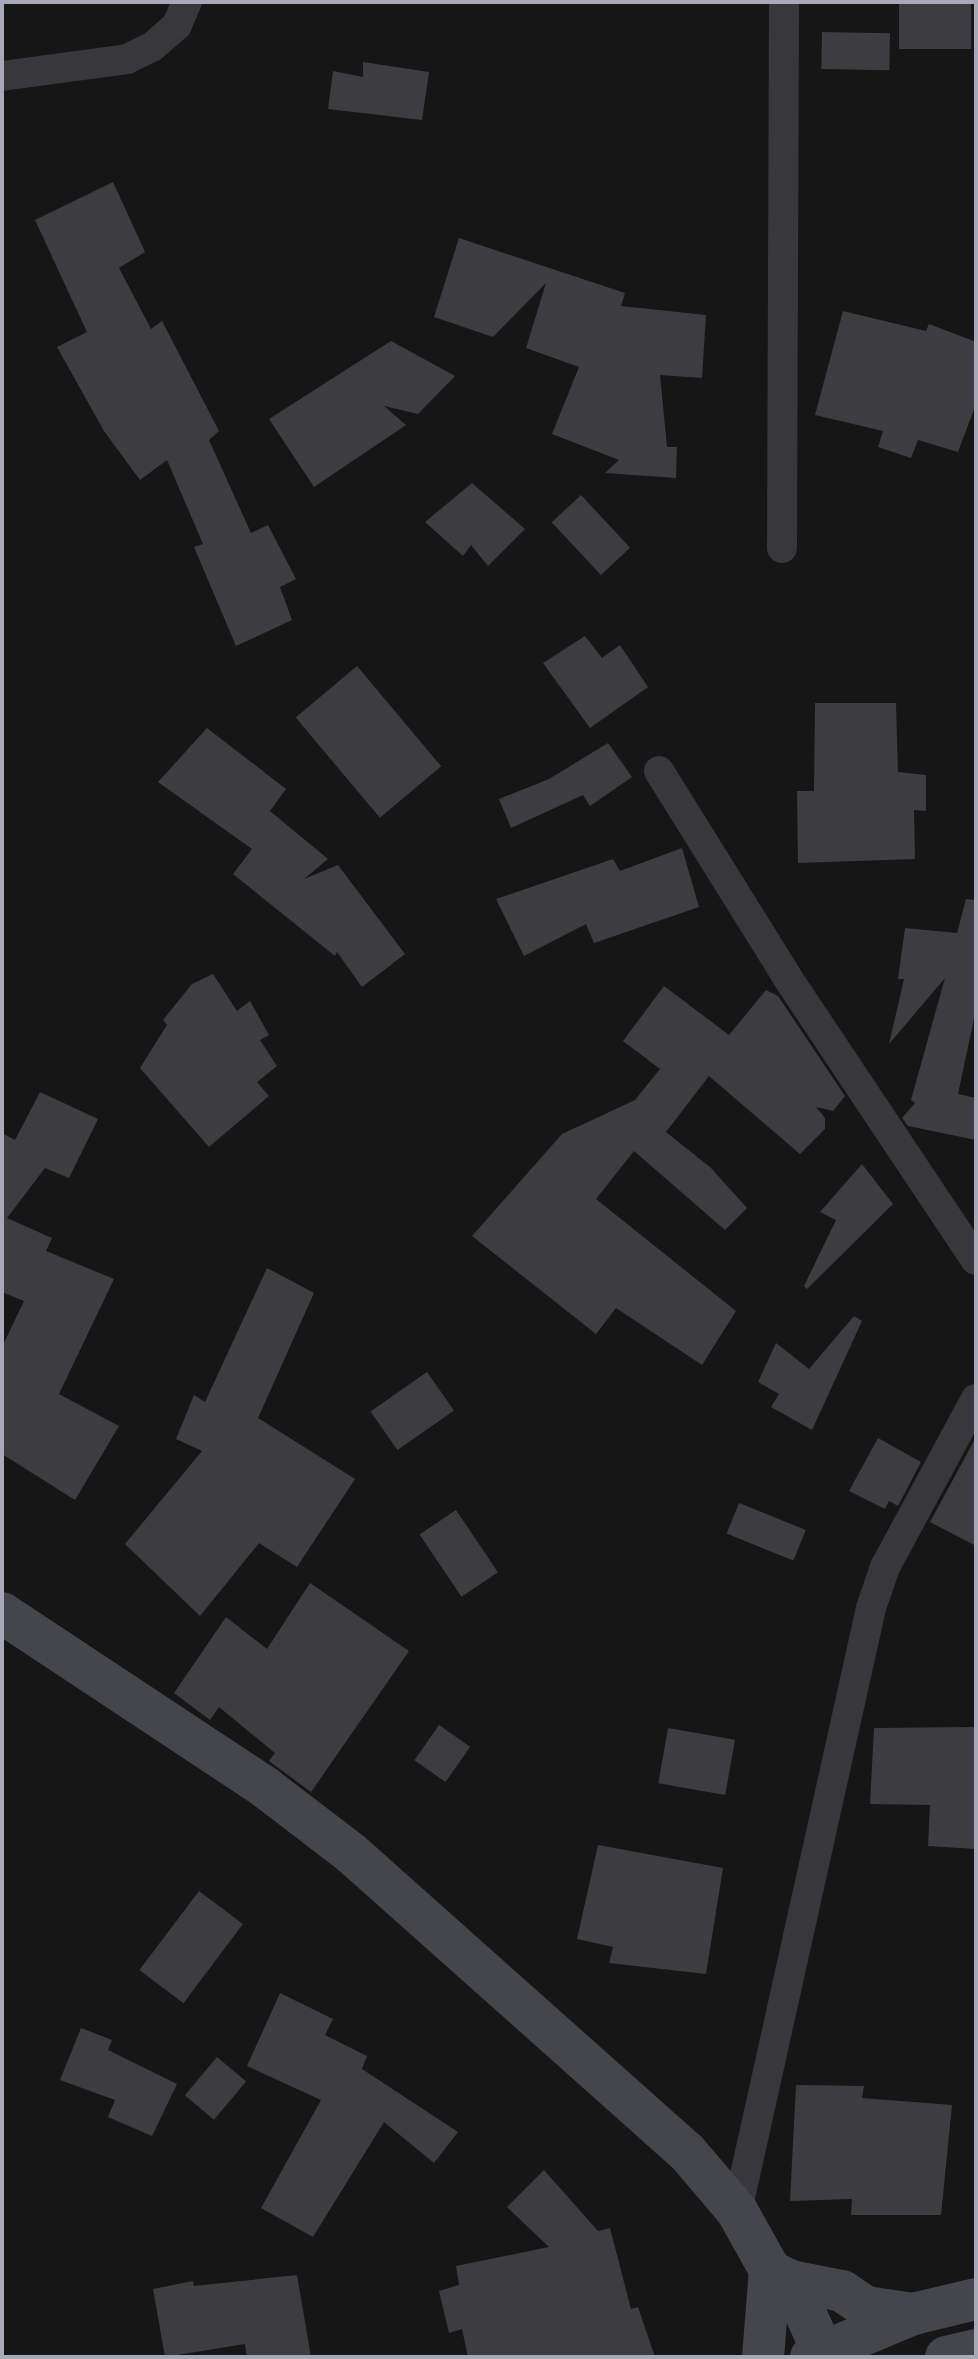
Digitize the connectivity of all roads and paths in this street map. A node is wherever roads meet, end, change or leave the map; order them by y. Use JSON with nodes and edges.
{"nodes":[{"id":1,"x":187,"y":2,"type":"edge"},
{"id":2,"x":784,"y":2,"type":"edge"},
{"id":3,"x":2,"y":76,"type":"edge"},
{"id":4,"x":782,"y":548,"type":"dead end"},
{"id":5,"x":659,"y":771,"type":"dead end"},
{"id":6,"x":976,"y":1260,"type":"edge"},
{"id":7,"x":976,"y":1399,"type":"edge"},
{"id":8,"x":2,"y":1613,"type":"edge"},
{"id":9,"x":737,"y":2211,"type":"junction"},
{"id":10,"x":780,"y":2276,"type":"junction"},
{"id":11,"x":976,"y":2299,"type":"edge"},
{"id":12,"x":913,"y":2314,"type":"junction"},
{"id":13,"x":976,"y":2350,"type":"edge"},
{"id":14,"x":820,"y":2355,"type":"edge"},
{"id":15,"x":763,"y":2357,"type":"edge"},
{"id":16,"x":946,"y":2357,"type":"edge"}],
"edges":[{"from":1,"to":3,"type":"street"},
{"from":2,"to":4,"type":"street"},
{"from":5,"to":6,"type":"street"},
{"from":7,"to":9,"type":"street"},
{"from":8,"to":9,"type":"street"},
{"from":9,"to":10,"type":"street"},
{"from":10,"to":12,"type":"street"},
{"from":10,"to":14,"type":"street"},
{"from":10,"to":15,"type":"street"},
{"from":11,"to":12,"type":"street"},
{"from":12,"to":14,"type":"street"},
{"from":13,"to":16,"type":"street"}]}
